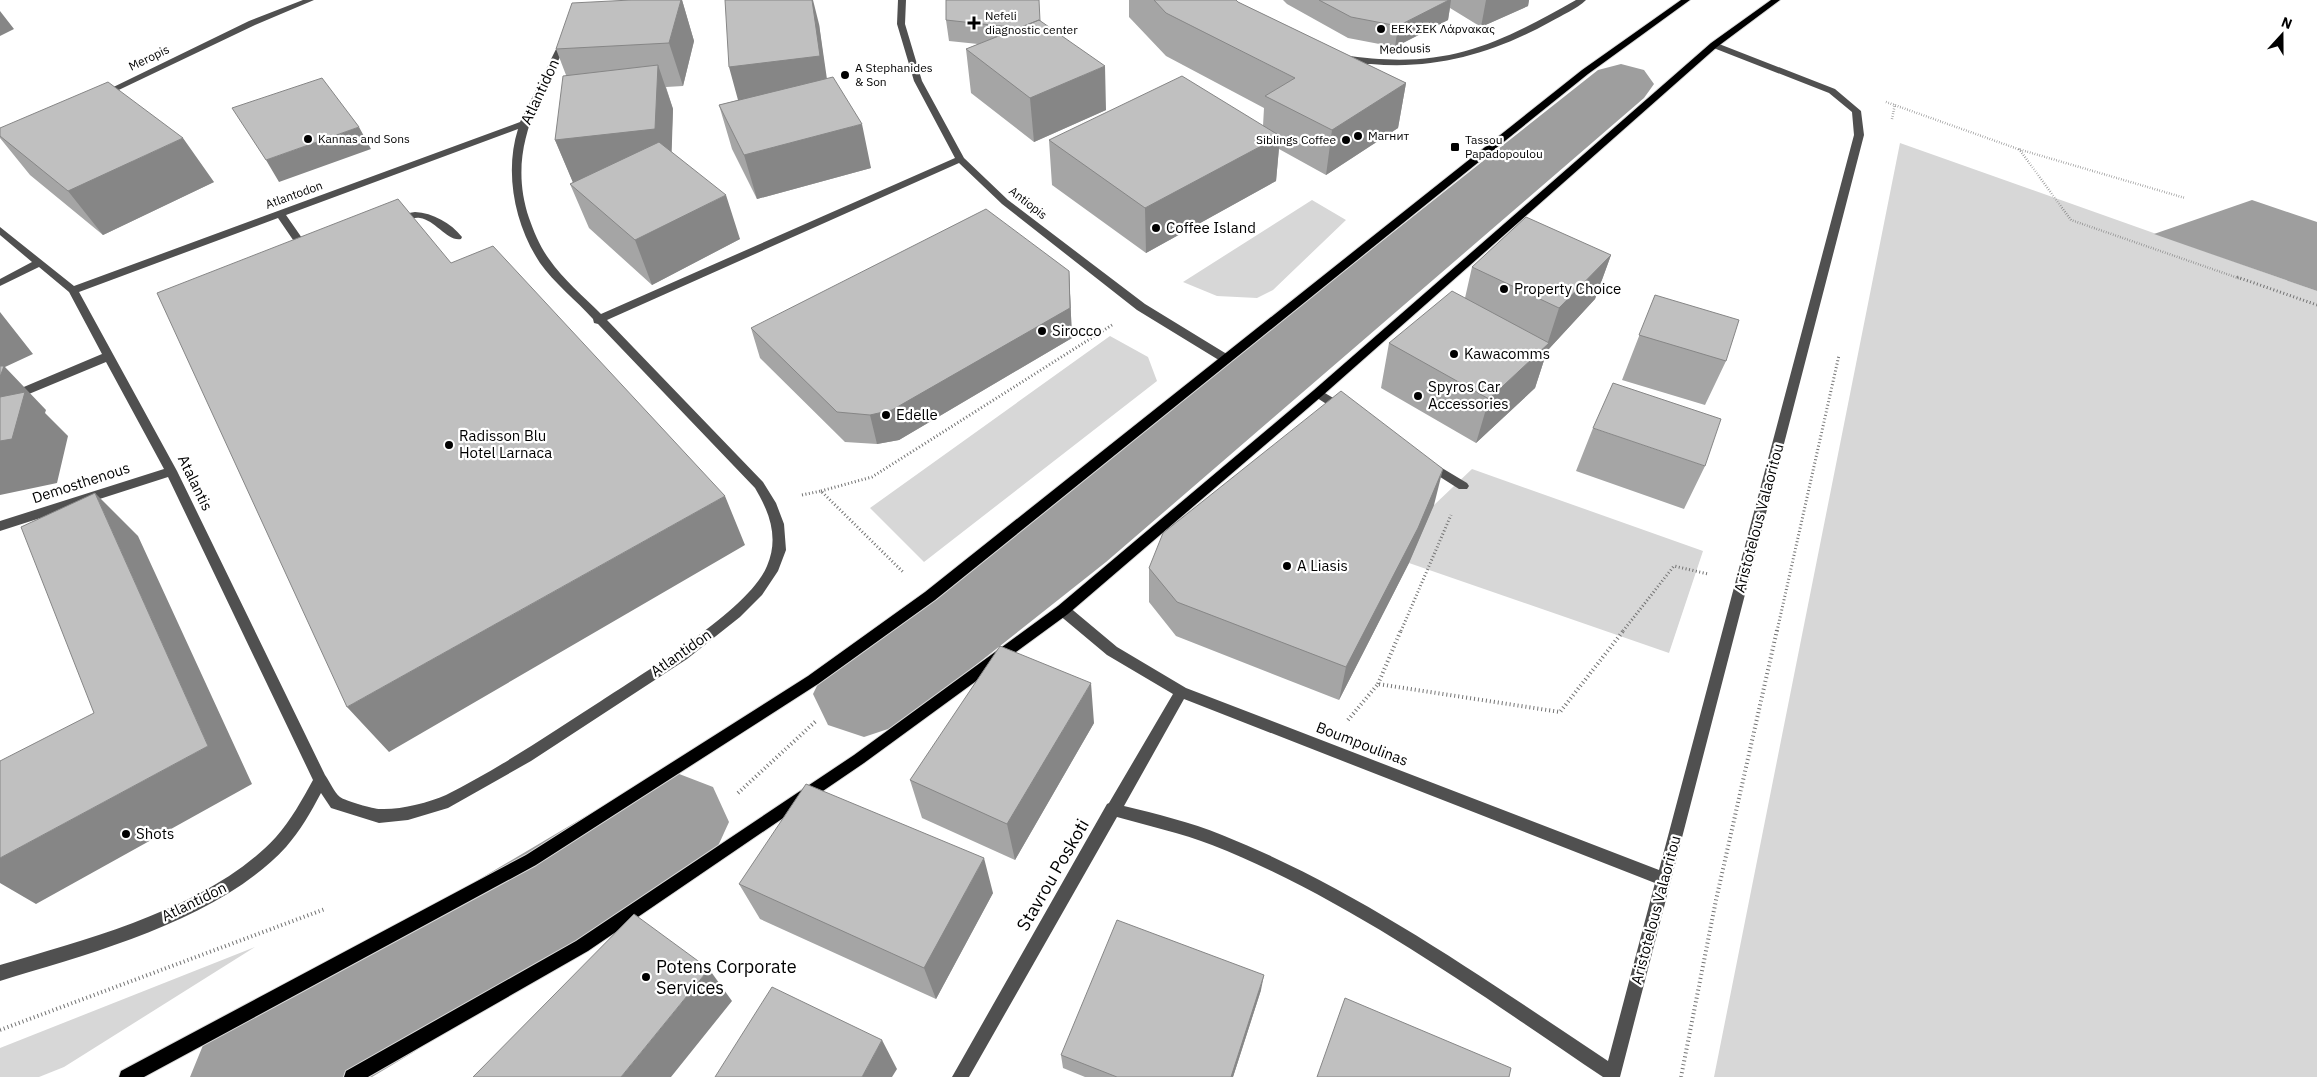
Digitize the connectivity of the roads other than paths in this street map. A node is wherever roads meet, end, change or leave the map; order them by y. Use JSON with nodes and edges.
{"nodes":[{"id":1,"x":310,"y":0,"type":"edge"},
{"id":2,"x":902,"y":0,"type":"edge"},
{"id":3,"x":1582,"y":0,"type":"edge"},
{"id":4,"x":1686,"y":0,"type":"edge"},
{"id":5,"x":1776,"y":0,"type":"edge"},
{"id":6,"x":571,"y":26,"type":"edge"},
{"id":7,"x":1714,"y":45,"type":"junction"},
{"id":8,"x":1333,"y":56,"type":"edge"},
{"id":9,"x":88,"y":101,"type":"edge"},
{"id":10,"x":524,"y":124,"type":"junction"},
{"id":11,"x":960,"y":159,"type":"junction"},
{"id":12,"x":280,"y":214,"type":"junction"},
{"id":13,"x":389,"y":223,"type":"edge"},
{"id":14,"x":0,"y":230,"type":"edge"},
{"id":15,"x":457,"y":237,"type":"dead end"},
{"id":16,"x":311,"y":257,"type":"edge"},
{"id":17,"x":40,"y":262,"type":"junction"},
{"id":18,"x":0,"y":283,"type":"edge"},
{"id":19,"x":73,"y":290,"type":"junction"},
{"id":20,"x":598,"y":320,"type":"junction"},
{"id":21,"x":109,"y":356,"type":"junction"},
{"id":22,"x":1226,"y":359,"type":"junction"},
{"id":23,"x":1318,"y":393,"type":"junction"},
{"id":24,"x":0,"y":402,"type":"edge"},
{"id":25,"x":1350,"y":414,"type":"edge"},
{"id":26,"x":1415,"y":455,"type":"edge"},
{"id":27,"x":171,"y":471,"type":"junction"},
{"id":28,"x":1463,"y":486,"type":"road end"},
{"id":29,"x":0,"y":526,"type":"edge"},
{"id":30,"x":1063,"y":610,"type":"junction"},
{"id":31,"x":1181,"y":692,"type":"junction"},
{"id":32,"x":320,"y":780,"type":"junction"},
{"id":33,"x":1112,"y":809,"type":"junction"},
{"id":34,"x":1664,"y":879,"type":"junction"},
{"id":35,"x":0,"y":973,"type":"edge"},
{"id":36,"x":1613,"y":1075,"type":"edge"},
{"id":37,"x":126,"y":1077,"type":"edge"},
{"id":38,"x":352,"y":1077,"type":"edge"},
{"id":39,"x":960,"y":1077,"type":"edge"}],
"edges":[{"from":1,"to":9,"type":"street","name":"Meropis"},
{"from":2,"to":11,"type":"street","name":"Antiopis"},
{"from":3,"to":8,"type":"street","name":"Medousis"},
{"from":4,"to":22,"type":"main road"},
{"from":5,"to":7,"type":"main road"},
{"from":6,"to":10,"type":"street","name":"Atlantidon"},
{"from":7,"to":23,"type":"main road"},
{"from":7,"to":34,"type":"street","name":"Aristotelous Valaoritou"},
{"from":10,"to":12,"type":"street","name":"Atlantodon"},
{"from":10,"to":20,"type":"street","name":"Atlantidon"},
{"from":11,"to":20,"type":"street"},
{"from":11,"to":22,"type":"street","name":"Antiopis"},
{"from":12,"to":16,"type":"street"},
{"from":12,"to":19,"type":"street","name":"Atlantodon"},
{"from":13,"to":15,"type":"street"},
{"from":14,"to":17,"type":"street","name":"Atalantis"},
{"from":17,"to":18,"type":"street"},
{"from":17,"to":19,"type":"street","name":"Atalantis"},
{"from":19,"to":21,"type":"street","name":"Atalantis"},
{"from":20,"to":32,"type":"street","name":"Atlantidon"},
{"from":21,"to":24,"type":"street"},
{"from":21,"to":27,"type":"street","name":"Atalantis"},
{"from":22,"to":37,"type":"main road"},
{"from":23,"to":25,"type":"street"},
{"from":23,"to":30,"type":"main road"},
{"from":26,"to":28,"type":"street"},
{"from":27,"to":29,"type":"street","name":"Demosthenous"},
{"from":27,"to":32,"type":"street","name":"Atalantis"},
{"from":30,"to":31,"type":"street","name":"Boumpoulinas"},
{"from":30,"to":38,"type":"main road"},
{"from":31,"to":33,"type":"street","name":"Stavrou Poskoti"},
{"from":31,"to":34,"type":"street","name":"Boumpoulinas"},
{"from":32,"to":35,"type":"street","name":"Atlantidon"},
{"from":33,"to":36,"type":"street"},
{"from":33,"to":39,"type":"street","name":"Stavrou Poskoti"},
{"from":34,"to":36,"type":"street","name":"Aristotelous Valaoritou"}]}
